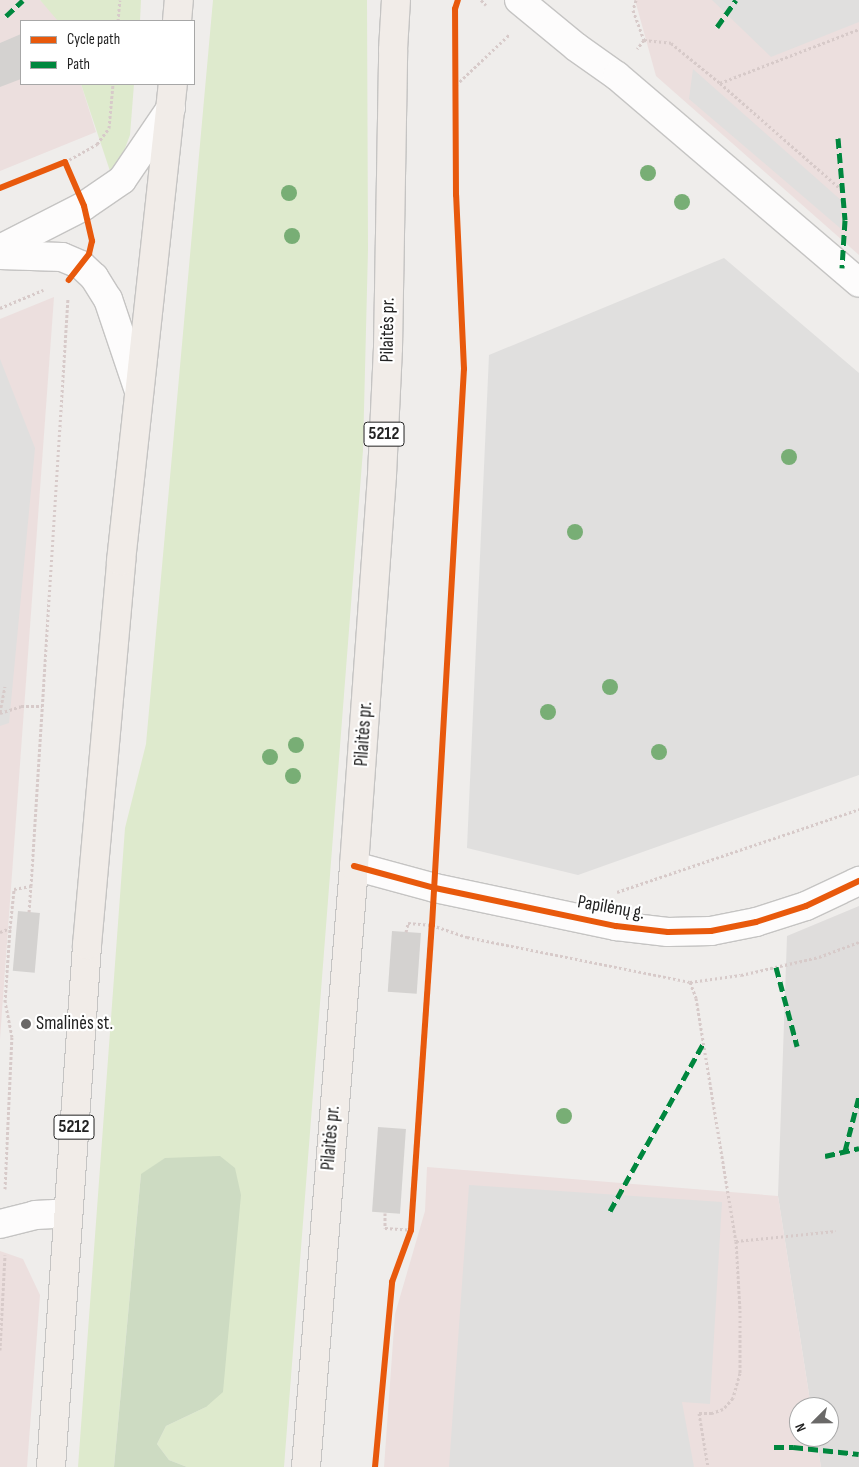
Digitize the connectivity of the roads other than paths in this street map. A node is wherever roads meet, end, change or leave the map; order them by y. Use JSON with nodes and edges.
{"nodes":[{"id":1,"x":179,"y":0,"type":"edge"},
{"id":2,"x":396,"y":0,"type":"edge"},
{"id":3,"x":519,"y":0,"type":"edge"},
{"id":4,"x":177,"y":20,"type":"edge"},
{"id":5,"x":172,"y":96,"type":"edge"},
{"id":6,"x":0,"y":249,"type":"edge"},
{"id":7,"x":0,"y":255,"type":"edge"},
{"id":8,"x":859,"y":283,"type":"edge"},
{"id":9,"x":139,"y":391,"type":"junction"},
{"id":10,"x":354,"y":866,"type":"junction"},
{"id":11,"x":859,"y":881,"type":"edge"},
{"id":12,"x":68,"y":1213,"type":"junction"},
{"id":13,"x":3,"y":1223,"type":"edge"},
{"id":14,"x":51,"y":1467,"type":"edge"},
{"id":15,"x":306,"y":1467,"type":"edge"}],
"edges":[{"from":1,"to":4,"type":"main road"},
{"from":2,"to":10,"type":"main road","name":"Pilaitės pr.","number":"5212"},
{"from":3,"to":8,"type":"street"},
{"from":5,"to":6,"type":"street"},
{"from":5,"to":9,"type":"main road","number":"5212"},
{"from":7,"to":9,"type":"street"},
{"from":9,"to":12,"type":"main road","number":"5212"},
{"from":10,"to":11,"type":"street","name":"Papilėnų g."},
{"from":10,"to":15,"type":"main road","name":"Pilaitės pr.","number":"5212"},
{"from":12,"to":13,"type":"street"},
{"from":12,"to":14,"type":"main road","number":"5212"}]}
